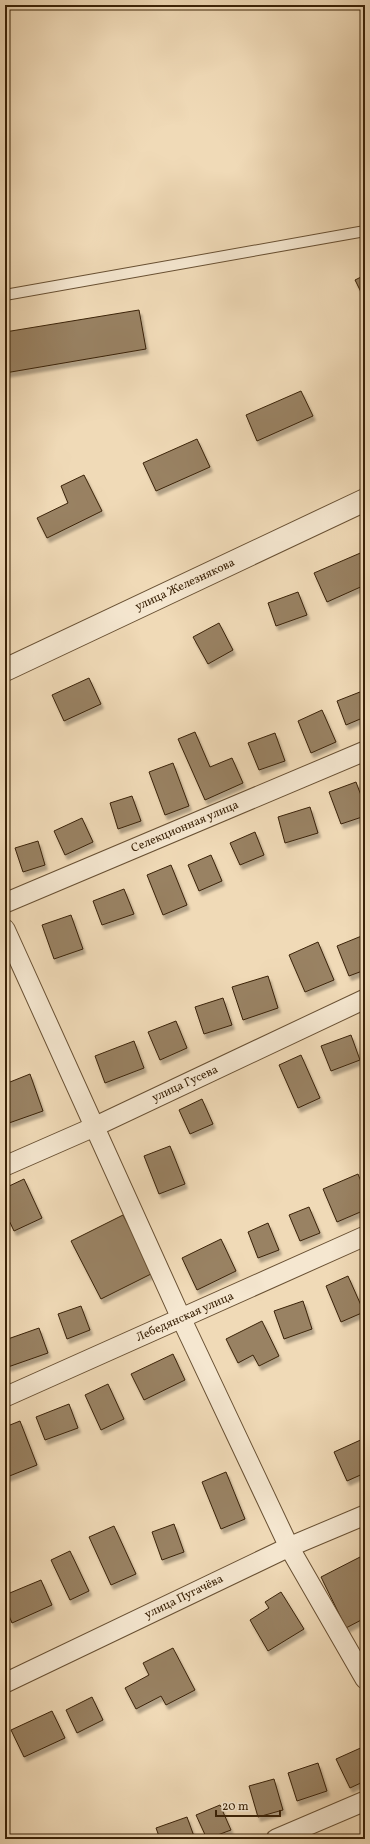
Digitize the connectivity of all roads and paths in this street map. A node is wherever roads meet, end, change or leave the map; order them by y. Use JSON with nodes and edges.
{"nodes":[{"id":1,"x":365,"y":231,"type":"edge"},
{"id":2,"x":5,"y":296,"type":"edge"},
{"id":3,"x":365,"y":500,"type":"edge"},
{"id":4,"x":5,"y":670,"type":"edge"},
{"id":5,"x":365,"y":751,"type":"edge"},
{"id":6,"x":5,"y":903,"type":"edge"},
{"id":7,"x":5,"y":929,"type":"edge"},
{"id":8,"x":365,"y":999,"type":"edge"},
{"id":9,"x":94,"y":1127,"type":"junction"},
{"id":10,"x":5,"y":1166,"type":"edge"},
{"id":11,"x":365,"y":1236,"type":"edge"},
{"id":12,"x":181,"y":1318,"type":"junction"},
{"id":13,"x":5,"y":1397,"type":"edge"},
{"id":14,"x":365,"y":1515,"type":"edge"},
{"id":15,"x":289,"y":1547,"type":"junction"},
{"id":16,"x":365,"y":1679,"type":"edge"},
{"id":17,"x":5,"y":1683,"type":"edge"},
{"id":18,"x":365,"y":1801,"type":"edge"},
{"id":19,"x":276,"y":1839,"type":"edge"}],
"edges":[{"from":1,"to":2,"type":"lane"},
{"from":3,"to":4,"type":"street","name":"улица Железнякова"},
{"from":5,"to":6,"type":"street","name":"Селекционная улица"},
{"from":7,"to":9,"type":"street"},
{"from":8,"to":9,"type":"street","name":"улица Гусева"},
{"from":9,"to":10,"type":"street","name":"улица Гусева"},
{"from":9,"to":12,"type":"street"},
{"from":11,"to":12,"type":"street","name":"Лебедянская улица"},
{"from":12,"to":13,"type":"street","name":"Лебедянская улица"},
{"from":12,"to":15,"type":"street"},
{"from":14,"to":15,"type":"street","name":"улица Пугачёва"},
{"from":15,"to":16,"type":"street"},
{"from":15,"to":17,"type":"street","name":"улица Пугачёва"},
{"from":18,"to":19,"type":"street"}]}
